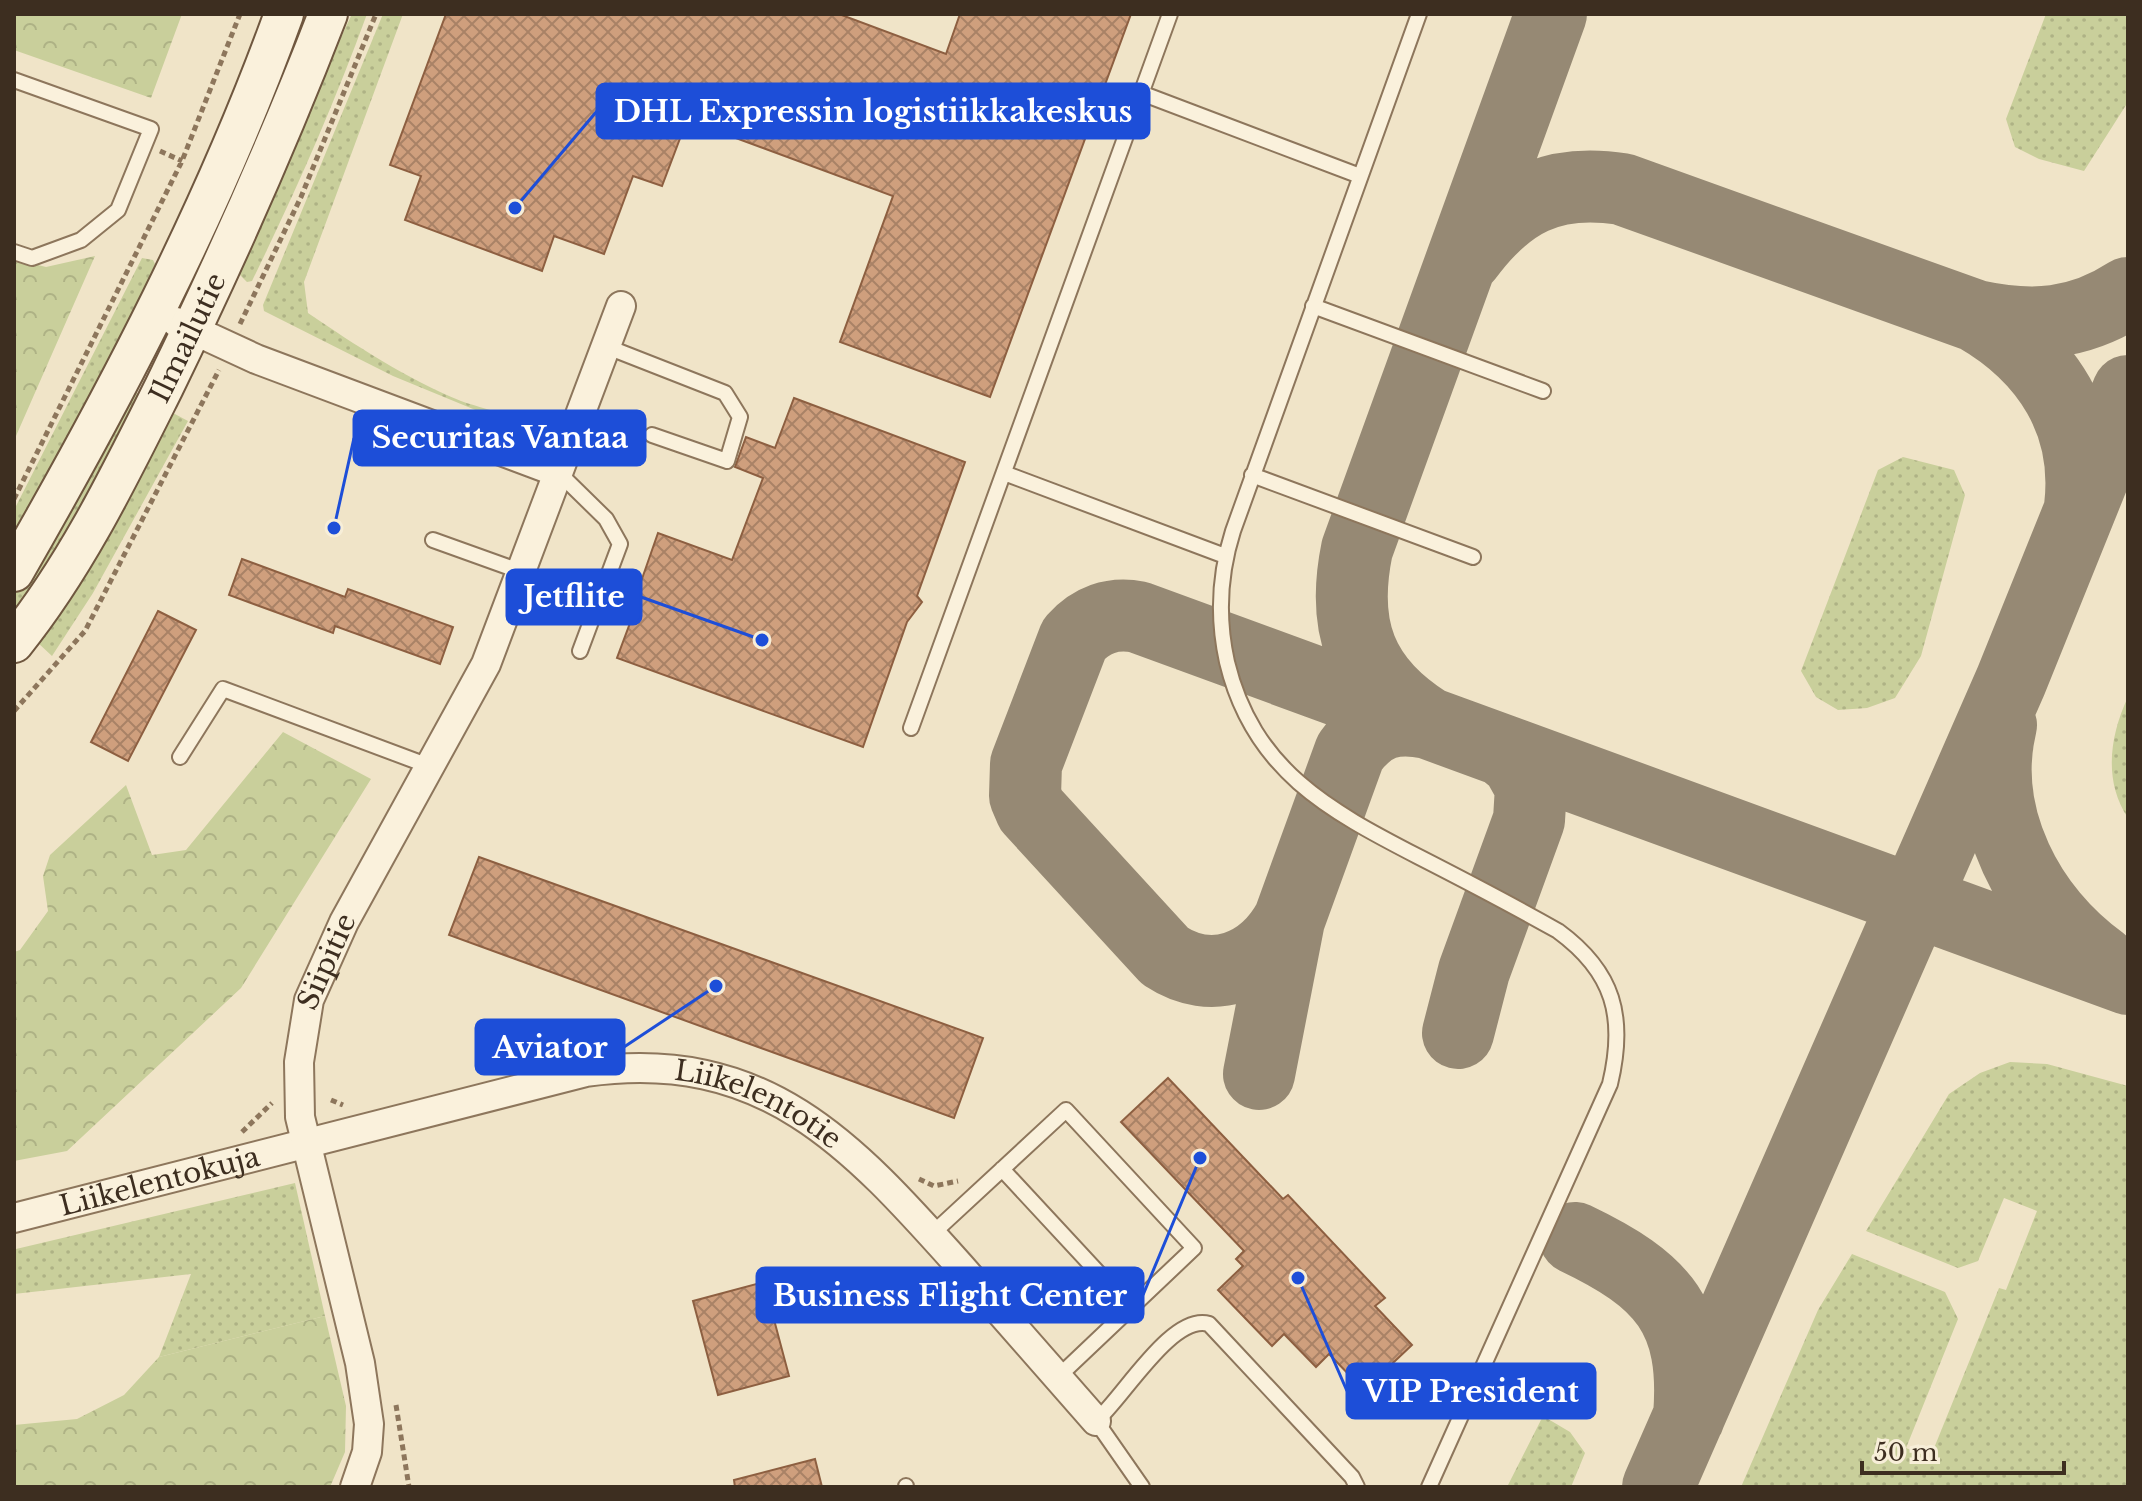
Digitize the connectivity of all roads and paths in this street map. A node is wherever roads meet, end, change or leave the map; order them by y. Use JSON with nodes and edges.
{"nodes":[{"id":1,"x":240,"y":14,"type":"edge"},
{"id":2,"x":284,"y":14,"type":"edge"},
{"id":3,"x":328,"y":14,"type":"edge"},
{"id":4,"x":376,"y":14,"type":"edge"},
{"id":5,"x":1170,"y":14,"type":"edge"},
{"id":6,"x":1419,"y":14,"type":"edge"},
{"id":7,"x":14,"y":80,"type":"edge"},
{"id":8,"x":1141,"y":93,"type":"junction"},
{"id":9,"x":1360,"y":176,"type":"junction"},
{"id":10,"x":14,"y":252,"type":"edge"},
{"id":11,"x":621,"y":306,"type":"dead end"},
{"id":12,"x":1313,"y":306,"type":"junction"},
{"id":13,"x":154,"y":310,"type":"junction"},
{"id":14,"x":192,"y":330,"type":"junction"},
{"id":15,"x":605,"y":346,"type":"junction"},
{"id":16,"x":230,"y":348,"type":"junction"},
{"id":17,"x":1543,"y":391,"type":"dead end"},
{"id":18,"x":652,"y":435,"type":"dead end"},
{"id":19,"x":557,"y":472,"type":"junction"},
{"id":20,"x":1004,"y":473,"type":"junction"},
{"id":21,"x":1252,"y":475,"type":"junction"},
{"id":22,"x":14,"y":499,"type":"edge"},
{"id":23,"x":433,"y":540,"type":"dead end"},
{"id":24,"x":1225,"y":556,"type":"junction"},
{"id":25,"x":1473,"y":557,"type":"dead end"},
{"id":26,"x":14,"y":572,"type":"edge"},
{"id":27,"x":522,"y":572,"type":"junction"},
{"id":28,"x":14,"y":643,"type":"edge"},
{"id":29,"x":580,"y":651,"type":"dead end"},
{"id":30,"x":14,"y":711,"type":"edge"},
{"id":31,"x":911,"y":728,"type":"dead end"},
{"id":32,"x":180,"y":757,"type":"dead end"},
{"id":33,"x":429,"y":766,"type":"junction"},
{"id":34,"x":328,"y":1093,"type":"dead end"},
{"id":35,"x":338,"y":1134,"type":"junction"},
{"id":36,"x":304,"y":1142,"type":"junction"},
{"id":37,"x":1002,"y":1169,"type":"junction"},
{"id":38,"x":14,"y":1218,"type":"edge"},
{"id":39,"x":932,"y":1234,"type":"junction"},
{"id":40,"x":1131,"y":1308,"type":"junction"},
{"id":41,"x":1058,"y":1377,"type":"junction"},
{"id":42,"x":394,"y":1395,"type":"dead end"},
{"id":43,"x":1096,"y":1421,"type":"junction"},
{"id":44,"x":355,"y":1487,"type":"edge"},
{"id":45,"x":409,"y":1487,"type":"edge"},
{"id":46,"x":1142,"y":1487,"type":"edge"},
{"id":47,"x":1357,"y":1487,"type":"edge"},
{"id":48,"x":1429,"y":1487,"type":"edge"}],
"edges":[{"from":1,"to":22,"type":"path"},
{"from":2,"to":13,"type":"main road","name":"Ilmailutie"},
{"from":3,"to":14,"type":"main road","name":"Ilmailutie"},
{"from":4,"to":16,"type":"path"},
{"from":5,"to":8,"type":"lane"},
{"from":6,"to":9,"type":"lane"},
{"from":7,"to":10,"type":"lane"},
{"from":8,"to":9,"type":"lane"},
{"from":8,"to":20,"type":"lane"},
{"from":9,"to":12,"type":"lane"},
{"from":11,"to":15,"type":"street","name":"Siipitie"},
{"from":12,"to":17,"type":"lane"},
{"from":12,"to":21,"type":"lane"},
{"from":13,"to":14,"type":"street"},
{"from":13,"to":26,"type":"main road","name":"Ilmailutie"},
{"from":14,"to":16,"type":"street"},
{"from":14,"to":28,"type":"main road","name":"Ilmailutie"},
{"from":15,"to":18,"type":"lane"},
{"from":15,"to":19,"type":"street","name":"Siipitie"},
{"from":16,"to":19,"type":"street"},
{"from":16,"to":30,"type":"path"},
{"from":19,"to":27,"type":"street","name":"Siipitie"},
{"from":19,"to":29,"type":"lane"},
{"from":20,"to":24,"type":"lane"},
{"from":20,"to":31,"type":"lane"},
{"from":21,"to":24,"type":"lane"},
{"from":21,"to":25,"type":"lane"},
{"from":23,"to":27,"type":"lane"},
{"from":24,"to":48,"type":"lane"},
{"from":27,"to":33,"type":"street","name":"Siipitie"},
{"from":32,"to":33,"type":"lane"},
{"from":33,"to":36,"type":"street","name":"Siipitie"},
{"from":34,"to":35,"type":"path"},
{"from":35,"to":36,"type":"street","name":"Liikelentotie"},
{"from":35,"to":39,"type":"street","name":"Liikelentotie"},
{"from":36,"to":38,"type":"street","name":"Liikelentokuja"},
{"from":36,"to":44,"type":"street","name":"Siipitie"},
{"from":37,"to":39,"type":"lane"},
{"from":37,"to":40,"type":"lane"},
{"from":37,"to":40,"type":"lane"},
{"from":39,"to":41,"type":"street","name":"Liikelentotie"},
{"from":40,"to":41,"type":"lane"},
{"from":41,"to":43,"type":"street","name":"Liikelentotie"},
{"from":42,"to":45,"type":"path"},
{"from":43,"to":46,"type":"lane"},
{"from":43,"to":47,"type":"lane"}]}
